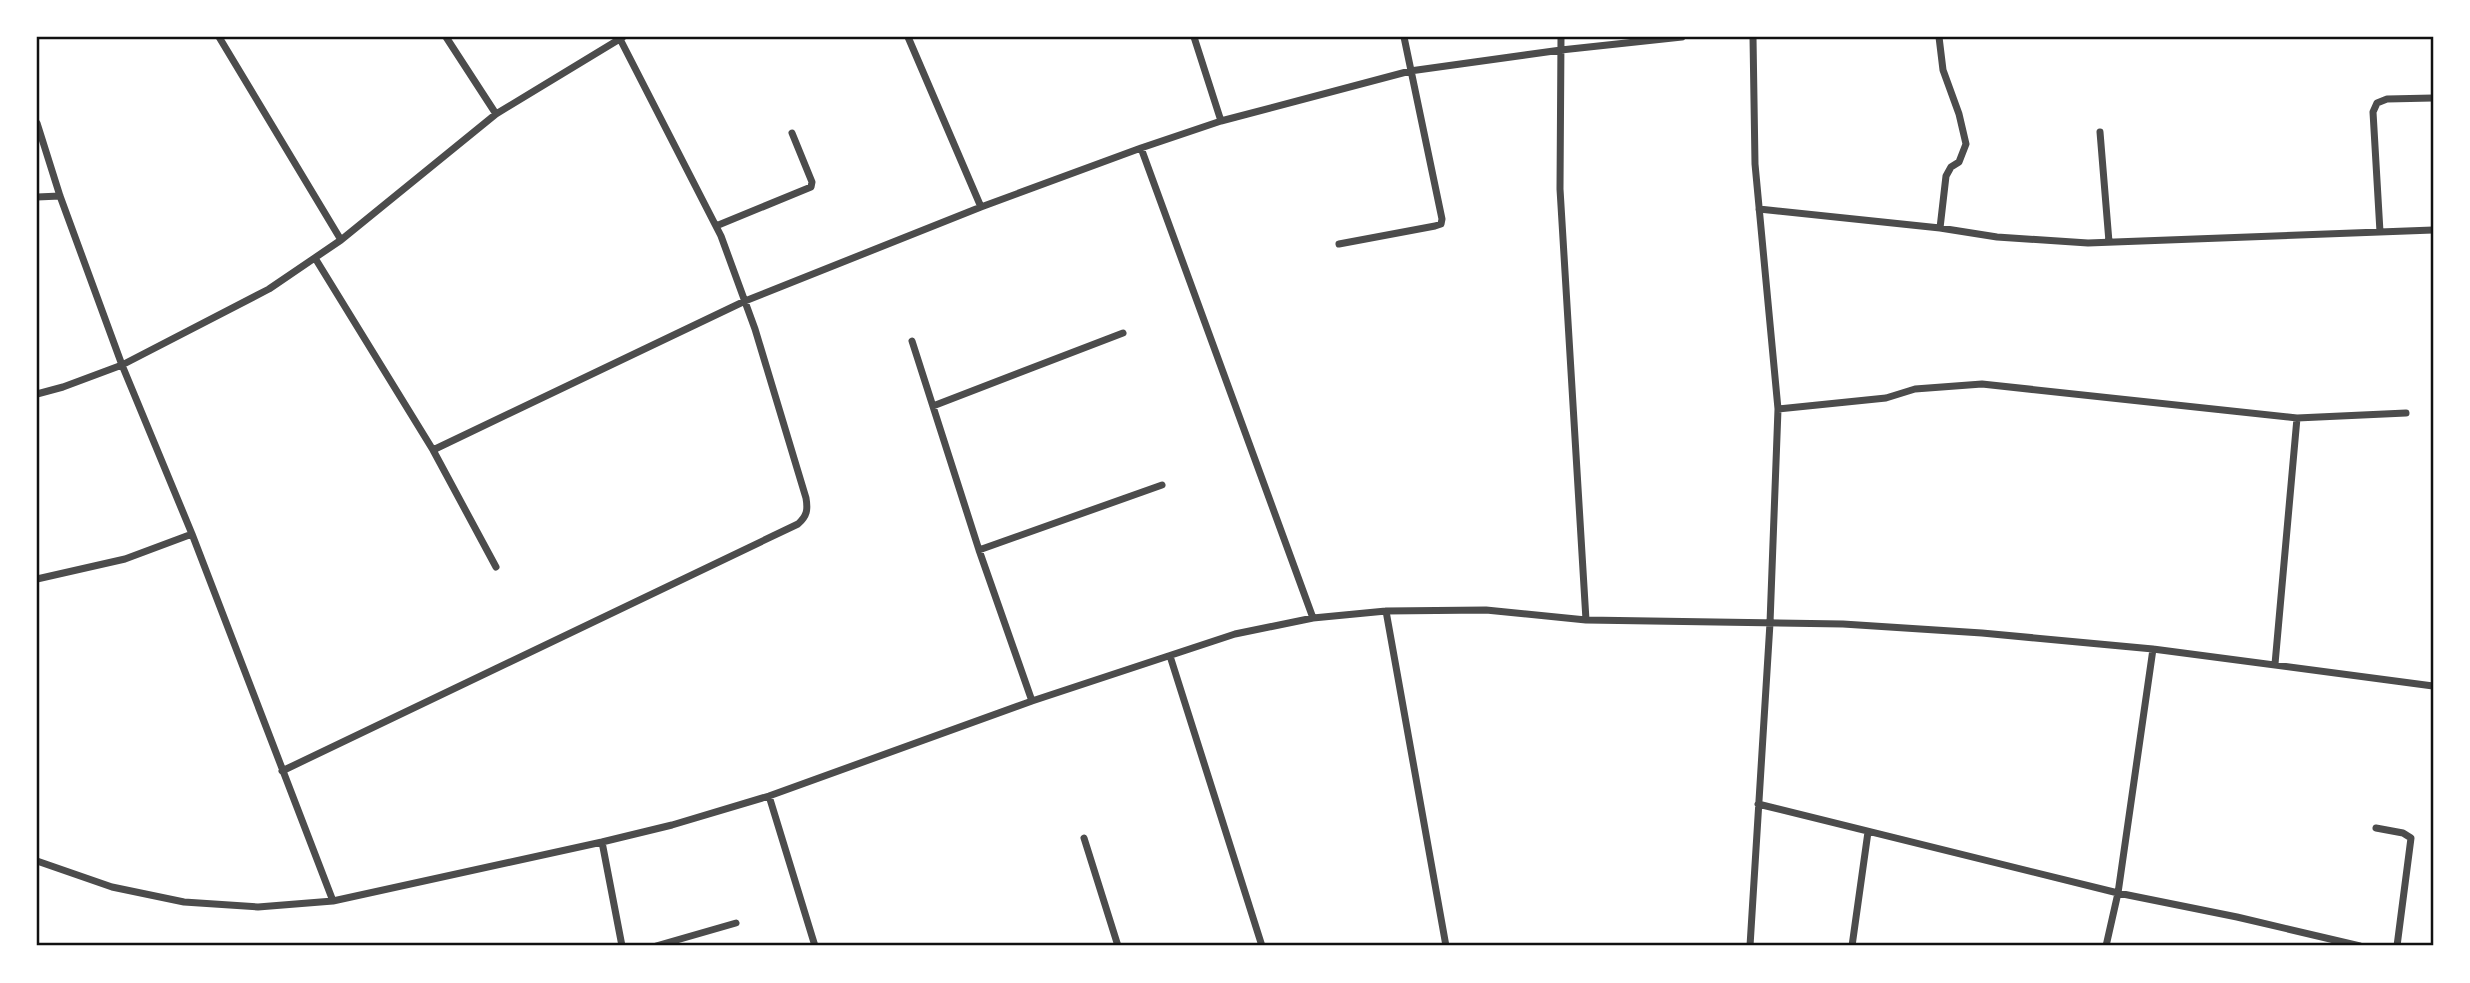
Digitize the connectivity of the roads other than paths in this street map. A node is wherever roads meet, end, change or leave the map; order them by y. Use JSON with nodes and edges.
{"nodes":[{"id":1,"x":219,"y":37,"type":"edge"},
{"id":2,"x":446,"y":37,"type":"edge"},
{"id":3,"x":908,"y":37,"type":"edge"},
{"id":4,"x":1194,"y":37,"type":"edge"},
{"id":5,"x":1404,"y":37,"type":"edge"},
{"id":6,"x":1562,"y":37,"type":"edge"},
{"id":7,"x":1682,"y":37,"type":"edge"},
{"id":8,"x":1753,"y":37,"type":"edge"},
{"id":9,"x":1939,"y":37,"type":"edge"},
{"id":10,"x":622,"y":38,"type":"edge"},
{"id":11,"x":1561,"y":50,"type":"junction"},
{"id":12,"x":1410,"y":71,"type":"junction"},
{"id":13,"x":2433,"y":97,"type":"edge"},
{"id":14,"x":496,"y":114,"type":"junction"},
{"id":15,"x":1221,"y":121,"type":"junction"},
{"id":16,"x":37,"y":123,"type":"edge"},
{"id":17,"x":792,"y":132,"type":"dead end"},
{"id":18,"x":2100,"y":132,"type":"dead end"},
{"id":19,"x":1141,"y":148,"type":"junction"},
{"id":20,"x":60,"y":196,"type":"junction"},
{"id":21,"x":37,"y":197,"type":"edge"},
{"id":22,"x":981,"y":207,"type":"junction"},
{"id":23,"x":1759,"y":209,"type":"junction"},
{"id":24,"x":716,"y":226,"type":"junction"},
{"id":25,"x":1940,"y":228,"type":"junction"},
{"id":26,"x":2433,"y":230,"type":"edge"},
{"id":27,"x":2380,"y":232,"type":"junction"},
{"id":28,"x":341,"y":240,"type":"junction"},
{"id":29,"x":2109,"y":242,"type":"junction"},
{"id":30,"x":1339,"y":244,"type":"dead end"},
{"id":31,"x":315,"y":258,"type":"junction"},
{"id":32,"x":745,"y":301,"type":"junction"},
{"id":33,"x":1123,"y":333,"type":"dead end"},
{"id":34,"x":912,"y":341,"type":"dead end"},
{"id":35,"x":122,"y":365,"type":"junction"},
{"id":36,"x":37,"y":394,"type":"edge"},
{"id":37,"x":933,"y":406,"type":"junction"},
{"id":38,"x":1778,"y":409,"type":"junction"},
{"id":39,"x":2406,"y":413,"type":"dead end"},
{"id":40,"x":2297,"y":418,"type":"junction"},
{"id":41,"x":433,"y":450,"type":"junction"},
{"id":42,"x":1162,"y":485,"type":"dead end"},
{"id":43,"x":192,"y":534,"type":"junction"},
{"id":44,"x":979,"y":550,"type":"junction"},
{"id":45,"x":496,"y":567,"type":"dead end"},
{"id":46,"x":37,"y":579,"type":"edge"},
{"id":47,"x":1386,"y":611,"type":"junction"},
{"id":48,"x":1313,"y":618,"type":"junction"},
{"id":49,"x":1586,"y":620,"type":"junction"},
{"id":50,"x":1770,"y":623,"type":"junction"},
{"id":51,"x":2153,"y":649,"type":"junction"},
{"id":52,"x":1170,"y":656,"type":"junction"},
{"id":53,"x":2275,"y":664,"type":"junction"},
{"id":54,"x":2433,"y":686,"type":"edge"},
{"id":55,"x":1032,"y":701,"type":"junction"},
{"id":56,"x":282,"y":771,"type":"junction"},
{"id":57,"x":769,"y":796,"type":"junction"},
{"id":58,"x":1758,"y":804,"type":"junction"},
{"id":59,"x":2376,"y":828,"type":"dead end"},
{"id":60,"x":1868,"y":832,"type":"junction"},
{"id":61,"x":1084,"y":838,"type":"dead end"},
{"id":62,"x":602,"y":842,"type":"junction"},
{"id":63,"x":37,"y":862,"type":"edge"},
{"id":64,"x":2119,"y":893,"type":"junction"},
{"id":65,"x":333,"y":901,"type":"junction"},
{"id":66,"x":736,"y":923,"type":"dead end"},
{"id":67,"x":622,"y":946,"type":"edge"},
{"id":68,"x":656,"y":946,"type":"edge"},
{"id":69,"x":815,"y":946,"type":"edge"},
{"id":70,"x":1118,"y":946,"type":"edge"},
{"id":71,"x":1262,"y":946,"type":"edge"},
{"id":72,"x":1446,"y":946,"type":"edge"},
{"id":73,"x":1750,"y":946,"type":"edge"},
{"id":74,"x":1852,"y":946,"type":"edge"},
{"id":75,"x":2106,"y":946,"type":"edge"},
{"id":76,"x":2355,"y":946,"type":"edge"},
{"id":77,"x":2397,"y":946,"type":"edge"}],
"edges":[{"from":1,"to":28,"type":"street"},
{"from":2,"to":14,"type":"street"},
{"from":3,"to":22,"type":"street"},
{"from":4,"to":15,"type":"street"},
{"from":5,"to":12,"type":"street"},
{"from":6,"to":11,"type":"street"},
{"from":7,"to":11,"type":"street"},
{"from":8,"to":23,"type":"street"},
{"from":9,"to":25,"type":"street"},
{"from":10,"to":14,"type":"street"},
{"from":10,"to":24,"type":"street"},
{"from":11,"to":12,"type":"street"},
{"from":11,"to":49,"type":"street"},
{"from":12,"to":15,"type":"street"},
{"from":12,"to":30,"type":"street"},
{"from":13,"to":27,"type":"street"},
{"from":14,"to":28,"type":"street"},
{"from":15,"to":19,"type":"street"},
{"from":16,"to":20,"type":"street"},
{"from":17,"to":24,"type":"street"},
{"from":18,"to":29,"type":"street"},
{"from":19,"to":22,"type":"street"},
{"from":19,"to":48,"type":"street"},
{"from":20,"to":21,"type":"street"},
{"from":20,"to":35,"type":"street"},
{"from":22,"to":32,"type":"street"},
{"from":23,"to":25,"type":"street"},
{"from":23,"to":38,"type":"street"},
{"from":24,"to":32,"type":"street"},
{"from":25,"to":29,"type":"street"},
{"from":26,"to":27,"type":"street"},
{"from":27,"to":29,"type":"street"},
{"from":28,"to":31,"type":"street"},
{"from":31,"to":35,"type":"street"},
{"from":31,"to":41,"type":"street"},
{"from":32,"to":41,"type":"street"},
{"from":32,"to":56,"type":"street"},
{"from":33,"to":37,"type":"street"},
{"from":34,"to":37,"type":"street"},
{"from":35,"to":36,"type":"street"},
{"from":35,"to":43,"type":"street"},
{"from":37,"to":44,"type":"street"},
{"from":38,"to":40,"type":"street"},
{"from":38,"to":50,"type":"street"},
{"from":39,"to":40,"type":"street"},
{"from":40,"to":53,"type":"street"},
{"from":41,"to":45,"type":"street"},
{"from":42,"to":44,"type":"street"},
{"from":43,"to":46,"type":"street"},
{"from":43,"to":56,"type":"street"},
{"from":44,"to":55,"type":"street"},
{"from":47,"to":48,"type":"street"},
{"from":47,"to":49,"type":"street"},
{"from":47,"to":72,"type":"street"},
{"from":48,"to":52,"type":"street"},
{"from":49,"to":50,"type":"street"},
{"from":50,"to":51,"type":"street"},
{"from":50,"to":58,"type":"street"},
{"from":51,"to":53,"type":"street"},
{"from":51,"to":64,"type":"street"},
{"from":52,"to":55,"type":"street"},
{"from":52,"to":71,"type":"street"},
{"from":53,"to":54,"type":"street"},
{"from":55,"to":57,"type":"street"},
{"from":56,"to":65,"type":"street"},
{"from":57,"to":62,"type":"street"},
{"from":57,"to":69,"type":"street"},
{"from":58,"to":60,"type":"street"},
{"from":58,"to":73,"type":"street"},
{"from":59,"to":77,"type":"street"},
{"from":60,"to":64,"type":"street"},
{"from":60,"to":74,"type":"street"},
{"from":61,"to":70,"type":"street"},
{"from":62,"to":65,"type":"street"},
{"from":62,"to":67,"type":"street"},
{"from":63,"to":65,"type":"street"},
{"from":64,"to":75,"type":"street"},
{"from":64,"to":76,"type":"street"},
{"from":66,"to":68,"type":"street"}]}
